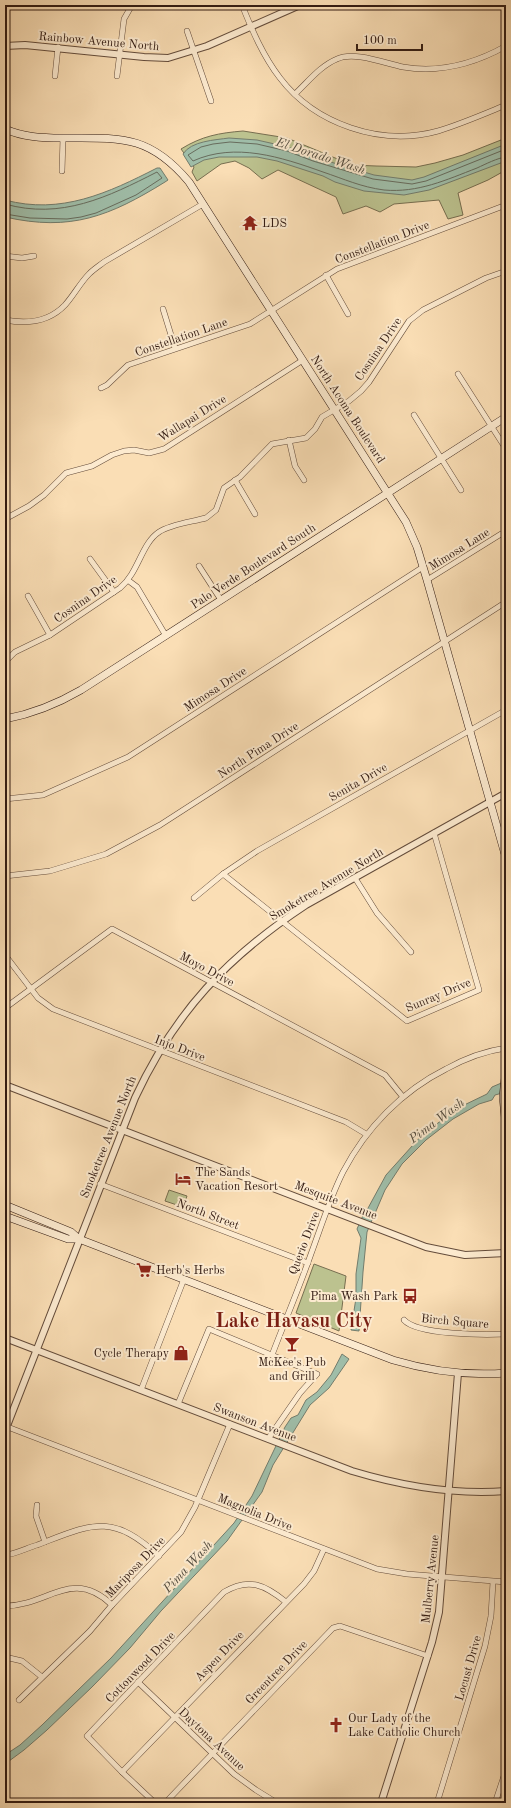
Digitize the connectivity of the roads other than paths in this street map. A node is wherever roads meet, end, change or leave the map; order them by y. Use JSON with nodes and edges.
{"nodes":[{"id":1,"x":132,"y":5,"type":"edge"},
{"id":2,"x":242,"y":5,"type":"edge"},
{"id":3,"x":300,"y":5,"type":"edge"},
{"id":4,"x":251,"y":27,"type":"junction"},
{"id":5,"x":187,"y":31,"type":"dead end"},
{"id":6,"x":5,"y":46,"type":"edge"},
{"id":7,"x":506,"y":46,"type":"edge"},
{"id":8,"x":58,"y":48,"type":"junction"},
{"id":9,"x":195,"y":51,"type":"junction"},
{"id":10,"x":120,"y":55,"type":"junction"},
{"id":11,"x":55,"y":76,"type":"dead end"},
{"id":12,"x":117,"y":76,"type":"dead end"},
{"id":13,"x":295,"y":94,"type":"junction"},
{"id":14,"x":211,"y":101,"type":"dead end"},
{"id":15,"x":506,"y":105,"type":"edge"},
{"id":16,"x":6,"y":131,"type":"edge"},
{"id":17,"x":62,"y":138,"type":"junction"},
{"id":18,"x":62,"y":170,"type":"dead end"},
{"id":19,"x":203,"y":204,"type":"junction"},
{"id":20,"x":506,"y":206,"type":"edge"},
{"id":21,"x":5,"y":256,"type":"edge"},
{"id":22,"x":34,"y":256,"type":"dead end"},
{"id":23,"x":506,"y":271,"type":"edge"},
{"id":24,"x":326,"y":275,"type":"junction"},
{"id":25,"x":163,"y":309,"type":"dead end"},
{"id":26,"x":271,"y":310,"type":"junction"},
{"id":27,"x":348,"y":314,"type":"dead end"},
{"id":28,"x":5,"y":320,"type":"edge"},
{"id":29,"x":176,"y":348,"type":"junction"},
{"id":30,"x":303,"y":360,"type":"junction"},
{"id":31,"x":458,"y":374,"type":"dead end"},
{"id":32,"x":101,"y":388,"type":"dead end"},
{"id":33,"x":335,"y":409,"type":"junction"},
{"id":34,"x":414,"y":415,"type":"dead end"},
{"id":35,"x":506,"y":417,"type":"edge"},
{"id":36,"x":492,"y":426,"type":"junction"},
{"id":37,"x":289,"y":440,"type":"junction"},
{"id":38,"x":506,"y":449,"type":"edge"},
{"id":39,"x":442,"y":458,"type":"junction"},
{"id":40,"x":235,"y":480,"type":"junction"},
{"id":41,"x":304,"y":480,"type":"dead end"},
{"id":42,"x":461,"y":490,"type":"dead end"},
{"id":43,"x":389,"y":492,"type":"junction"},
{"id":44,"x":255,"y":514,"type":"dead end"},
{"id":45,"x":5,"y":519,"type":"edge"},
{"id":46,"x":501,"y":534,"type":"dead end"},
{"id":47,"x":90,"y":559,"type":"dead end"},
{"id":48,"x":200,"y":566,"type":"dead end"},
{"id":49,"x":423,"y":567,"type":"junction"},
{"id":50,"x":129,"y":580,"type":"junction"},
{"id":51,"x":427,"y":580,"type":"junction"},
{"id":52,"x":114,"y":592,"type":"junction"},
{"id":53,"x":28,"y":596,"type":"dead end"},
{"id":54,"x":221,"y":600,"type":"junction"},
{"id":55,"x":506,"y":602,"type":"edge"},
{"id":56,"x":50,"y":635,"type":"junction"},
{"id":57,"x":166,"y":636,"type":"junction"},
{"id":58,"x":444,"y":641,"type":"junction"},
{"id":59,"x":5,"y":662,"type":"edge"},
{"id":60,"x":506,"y":710,"type":"edge"},
{"id":61,"x":5,"y":718,"type":"edge"},
{"id":62,"x":470,"y":730,"type":"junction"},
{"id":63,"x":506,"y":793,"type":"edge"},
{"id":64,"x":5,"y":799,"type":"edge"},
{"id":65,"x":490,"y":801,"type":"junction"},
{"id":66,"x":434,"y":833,"type":"junction"},
{"id":67,"x":506,"y":858,"type":"edge"},
{"id":68,"x":222,"y":874,"type":"junction"},
{"id":69,"x":5,"y":876,"type":"edge"},
{"id":70,"x":355,"y":878,"type":"junction"},
{"id":71,"x":194,"y":898,"type":"dead end"},
{"id":72,"x":281,"y":922,"type":"junction"},
{"id":73,"x":411,"y":952,"type":"dead end"},
{"id":74,"x":5,"y":955,"type":"edge"},
{"id":75,"x":210,"y":982,"type":"junction"},
{"id":76,"x":30,"y":988,"type":"junction"},
{"id":77,"x":5,"y":1008,"type":"edge"},
{"id":78,"x":506,"y":1048,"type":"edge"},
{"id":79,"x":160,"y":1050,"type":"junction"},
{"id":80,"x":506,"y":1069,"type":"edge"},
{"id":81,"x":5,"y":1085,"type":"edge"},
{"id":82,"x":403,"y":1097,"type":"junction"},
{"id":83,"x":506,"y":1127,"type":"edge"},
{"id":84,"x":122,"y":1129,"type":"junction"},
{"id":85,"x":366,"y":1134,"type":"junction"},
{"id":86,"x":100,"y":1184,"type":"junction"},
{"id":87,"x":5,"y":1205,"type":"edge"},
{"id":88,"x":328,"y":1209,"type":"junction"},
{"id":89,"x":5,"y":1216,"type":"edge"},
{"id":90,"x":79,"y":1239,"type":"junction"},
{"id":91,"x":506,"y":1253,"type":"edge"},
{"id":92,"x":308,"y":1263,"type":"junction"},
{"id":93,"x":184,"y":1279,"type":"junction"},
{"id":94,"x":286,"y":1318,"type":"junction"},
{"id":95,"x":404,"y":1320,"type":"dead end"},
{"id":96,"x":506,"y":1334,"type":"edge"},
{"id":97,"x":5,"y":1338,"type":"edge"},
{"id":98,"x":36,"y":1350,"type":"junction"},
{"id":99,"x":272,"y":1355,"type":"junction"},
{"id":100,"x":458,"y":1373,"type":"junction"},
{"id":101,"x":506,"y":1373,"type":"edge"},
{"id":102,"x":141,"y":1390,"type":"junction"},
{"id":103,"x":178,"y":1404,"type":"junction"},
{"id":104,"x":230,"y":1424,"type":"junction"},
{"id":105,"x":6,"y":1428,"type":"edge"},
{"id":106,"x":268,"y":1439,"type":"junction"},
{"id":107,"x":449,"y":1491,"type":"junction"},
{"id":108,"x":506,"y":1491,"type":"edge"},
{"id":109,"x":198,"y":1499,"type":"junction"},
{"id":110,"x":37,"y":1505,"type":"dead end"},
{"id":111,"x":45,"y":1542,"type":"junction"},
{"id":112,"x":324,"y":1549,"type":"junction"},
{"id":113,"x":5,"y":1555,"type":"edge"},
{"id":114,"x":159,"y":1556,"type":"junction"},
{"id":115,"x":442,"y":1577,"type":"junction"},
{"id":116,"x":493,"y":1582,"type":"junction"},
{"id":117,"x":506,"y":1582,"type":"edge"},
{"id":118,"x":286,"y":1602,"type":"junction"},
{"id":119,"x":112,"y":1605,"type":"junction"},
{"id":120,"x":5,"y":1606,"type":"edge"},
{"id":121,"x":428,"y":1656,"type":"junction"},
{"id":122,"x":5,"y":1657,"type":"edge"},
{"id":123,"x":42,"y":1677,"type":"junction"},
{"id":124,"x":138,"y":1682,"type":"junction"},
{"id":125,"x":19,"y":1700,"type":"dead end"},
{"id":126,"x":174,"y":1717,"type":"junction"},
{"id":127,"x":212,"y":1753,"type":"junction"},
{"id":128,"x":506,"y":1770,"type":"edge"},
{"id":129,"x":122,"y":1772,"type":"junction"},
{"id":130,"x":505,"y":1778,"type":"edge"},
{"id":131,"x":155,"y":1803,"type":"edge"},
{"id":132,"x":165,"y":1803,"type":"edge"},
{"id":133,"x":277,"y":1803,"type":"edge"},
{"id":134,"x":381,"y":1803,"type":"edge"},
{"id":135,"x":437,"y":1803,"type":"edge"},
{"id":136,"x":495,"y":1803,"type":"edge"}],
"edges":[{"from":1,"to":10,"type":"street"},
{"from":2,"to":4,"type":"street"},
{"from":3,"to":4,"type":"street","name":"Rainbow Avenue North"},
{"from":4,"to":9,"type":"street","name":"Rainbow Avenue North"},
{"from":4,"to":13,"type":"street"},
{"from":5,"to":9,"type":"street"},
{"from":6,"to":8,"type":"street","name":"Rainbow Avenue North"},
{"from":7,"to":13,"type":"street"},
{"from":8,"to":10,"type":"street","name":"Rainbow Avenue North"},
{"from":8,"to":11,"type":"street"},
{"from":9,"to":10,"type":"street","name":"Rainbow Avenue North"},
{"from":9,"to":14,"type":"street"},
{"from":10,"to":12,"type":"street"},
{"from":13,"to":15,"type":"street"},
{"from":16,"to":17,"type":"main road","name":"North Acoma Boulevard"},
{"from":17,"to":18,"type":"street"},
{"from":17,"to":19,"type":"main road","name":"North Acoma Boulevard"},
{"from":19,"to":26,"type":"main road","name":"North Acoma Boulevard"},
{"from":19,"to":28,"type":"street"},
{"from":20,"to":24,"type":"street","name":"Constellation Drive"},
{"from":21,"to":22,"type":"street"},
{"from":23,"to":33,"type":"street","name":"Cosnina Drive"},
{"from":24,"to":26,"type":"street","name":"Constellation Drive"},
{"from":24,"to":27,"type":"street"},
{"from":25,"to":29,"type":"street"},
{"from":26,"to":29,"type":"street","name":"Constellation Lane"},
{"from":26,"to":30,"type":"main road","name":"North Acoma Boulevard"},
{"from":29,"to":32,"type":"street","name":"Constellation Lane"},
{"from":30,"to":33,"type":"main road","name":"North Acoma Boulevard"},
{"from":30,"to":45,"type":"street","name":"Wallapai Drive"},
{"from":31,"to":36,"type":"street"},
{"from":33,"to":37,"type":"street","name":"Cosnina Drive"},
{"from":33,"to":43,"type":"main road","name":"North Acoma Boulevard"},
{"from":34,"to":39,"type":"street"},
{"from":35,"to":36,"type":"main road","name":"Palo Verde Boulevard South"},
{"from":36,"to":38,"type":"street"},
{"from":36,"to":39,"type":"main road","name":"Palo Verde Boulevard South"},
{"from":37,"to":40,"type":"street","name":"Cosnina Drive"},
{"from":37,"to":41,"type":"street"},
{"from":39,"to":42,"type":"street"},
{"from":39,"to":43,"type":"main road","name":"Palo Verde Boulevard South"},
{"from":40,"to":44,"type":"street"},
{"from":40,"to":50,"type":"street","name":"Cosnina Drive"},
{"from":43,"to":49,"type":"main road","name":"North Acoma Boulevard"},
{"from":43,"to":54,"type":"main road","name":"Palo Verde Boulevard South"},
{"from":46,"to":51,"type":"street","name":"Mimosa Lane"},
{"from":47,"to":52,"type":"street"},
{"from":48,"to":54,"type":"street"},
{"from":49,"to":51,"type":"main road","name":"North Acoma Boulevard"},
{"from":49,"to":64,"type":"street","name":"Mimosa Drive"},
{"from":50,"to":52,"type":"street","name":"Cosnina Drive"},
{"from":50,"to":57,"type":"street"},
{"from":51,"to":58,"type":"main road","name":"North Acoma Boulevard"},
{"from":52,"to":56,"type":"street","name":"Cosnina Drive"},
{"from":53,"to":56,"type":"street"},
{"from":54,"to":57,"type":"main road","name":"Palo Verde Boulevard South"},
{"from":55,"to":58,"type":"street","name":"North Pima Drive"},
{"from":56,"to":59,"type":"street","name":"Cosnina Drive"},
{"from":57,"to":61,"type":"main road","name":"Palo Verde Boulevard South"},
{"from":58,"to":62,"type":"main road","name":"North Acoma Boulevard"},
{"from":58,"to":69,"type":"street","name":"North Pima Drive"},
{"from":60,"to":62,"type":"street","name":"Senita Drive"},
{"from":62,"to":65,"type":"main road","name":"North Acoma Boulevard"},
{"from":62,"to":68,"type":"street","name":"Senita Drive"},
{"from":63,"to":65,"type":"street","name":"Smoketree Avenue North"},
{"from":65,"to":66,"type":"street","name":"Smoketree Avenue North"},
{"from":65,"to":67,"type":"main road","name":"North Acoma Boulevard"},
{"from":66,"to":70,"type":"street","name":"Smoketree Avenue North"},
{"from":66,"to":72,"type":"street","name":"Sunray Drive"},
{"from":68,"to":71,"type":"street","name":"Senita Drive"},
{"from":68,"to":72,"type":"street","name":"Sunray Drive"},
{"from":70,"to":72,"type":"street","name":"Smoketree Avenue North"},
{"from":70,"to":73,"type":"street"},
{"from":72,"to":75,"type":"street","name":"Smoketree Avenue North"},
{"from":74,"to":76,"type":"street","name":"Injo Drive"},
{"from":75,"to":76,"type":"street","name":"Moyo Drive"},
{"from":75,"to":79,"type":"street","name":"Smoketree Avenue North"},
{"from":75,"to":82,"type":"street","name":"Moyo Drive"},
{"from":76,"to":77,"type":"street","name":"Moyo Drive"},
{"from":76,"to":79,"type":"street","name":"Injo Drive"},
{"from":78,"to":82,"type":"street","name":"Querio Drive"},
{"from":79,"to":84,"type":"street","name":"Smoketree Avenue North"},
{"from":79,"to":85,"type":"street","name":"Injo Drive"},
{"from":80,"to":83,"type":"main road"},
{"from":81,"to":84,"type":"street","name":"Mesquite Avenue"},
{"from":82,"to":85,"type":"street","name":"Querio Drive"},
{"from":84,"to":86,"type":"street","name":"Smoketree Avenue North"},
{"from":84,"to":88,"type":"street","name":"Mesquite Avenue"},
{"from":85,"to":88,"type":"street","name":"Querio Drive"},
{"from":86,"to":90,"type":"street","name":"Smoketree Avenue North"},
{"from":86,"to":92,"type":"street","name":"North Street"},
{"from":87,"to":90,"type":"main road"},
{"from":88,"to":91,"type":"street","name":"Mesquite Avenue"},
{"from":88,"to":92,"type":"street","name":"Querio Drive"},
{"from":89,"to":90,"type":"main road"},
{"from":90,"to":93,"type":"main road"},
{"from":90,"to":98,"type":"street","name":"Smoketree Avenue North"},
{"from":92,"to":94,"type":"street","name":"Querio Drive"},
{"from":93,"to":94,"type":"main road"},
{"from":93,"to":102,"type":"street"},
{"from":94,"to":99,"type":"street","name":"Querio Drive"},
{"from":94,"to":100,"type":"main road"},
{"from":95,"to":96,"type":"street","name":"Birch Square"},
{"from":97,"to":98,"type":"street","name":"Swanson Avenue"},
{"from":98,"to":102,"type":"street","name":"Swanson Avenue"},
{"from":98,"to":105,"type":"street","name":"Smoketree Avenue North"},
{"from":99,"to":103,"type":"street"},
{"from":99,"to":106,"type":"street"},
{"from":100,"to":101,"type":"main road"},
{"from":100,"to":107,"type":"street","name":"Mulberry Avenue"},
{"from":102,"to":103,"type":"street","name":"Swanson Avenue"},
{"from":103,"to":104,"type":"street","name":"Swanson Avenue"},
{"from":104,"to":106,"type":"street","name":"Swanson Avenue"},
{"from":104,"to":109,"type":"street","name":"Mariposa Drive"},
{"from":105,"to":109,"type":"street","name":"Magnolia Drive"},
{"from":106,"to":107,"type":"street","name":"Swanson Avenue"},
{"from":107,"to":108,"type":"street","name":"Swanson Avenue"},
{"from":107,"to":115,"type":"street","name":"Mulberry Avenue"},
{"from":109,"to":112,"type":"street","name":"Magnolia Drive"},
{"from":109,"to":114,"type":"street","name":"Mariposa Drive"},
{"from":110,"to":111,"type":"street"},
{"from":111,"to":113,"type":"street"},
{"from":111,"to":114,"type":"street"},
{"from":112,"to":115,"type":"street","name":"Magnolia Drive"},
{"from":112,"to":118,"type":"street","name":"Aspen Drive"},
{"from":114,"to":119,"type":"street","name":"Mariposa Drive"},
{"from":115,"to":116,"type":"street","name":"Magnolia Drive"},
{"from":115,"to":121,"type":"street","name":"Mulberry Avenue"},
{"from":116,"to":117,"type":"street","name":"Magnolia Drive"},
{"from":116,"to":135,"type":"street","name":"Locust Drive"},
{"from":118,"to":124,"type":"street","name":"Cottonwood Drive"},
{"from":118,"to":126,"type":"street","name":"Aspen Drive"},
{"from":119,"to":120,"type":"street"},
{"from":119,"to":123,"type":"street","name":"Mariposa Drive"},
{"from":121,"to":127,"type":"street","name":"Greentree Drive"},
{"from":121,"to":134,"type":"street","name":"Mulberry Avenue"},
{"from":122,"to":123,"type":"street"},
{"from":123,"to":125,"type":"street","name":"Mariposa Drive"},
{"from":124,"to":126,"type":"street","name":"Daytona Avenue"},
{"from":124,"to":129,"type":"street","name":"Cottonwood Drive"},
{"from":126,"to":127,"type":"street","name":"Daytona Avenue"},
{"from":126,"to":129,"type":"street","name":"Aspen Drive"},
{"from":127,"to":132,"type":"street","name":"Greentree Drive"},
{"from":127,"to":133,"type":"street","name":"Daytona Avenue"},
{"from":128,"to":130,"type":"street"},
{"from":129,"to":131,"type":"street","name":"Cottonwood Drive"},
{"from":130,"to":136,"type":"street"}]}
